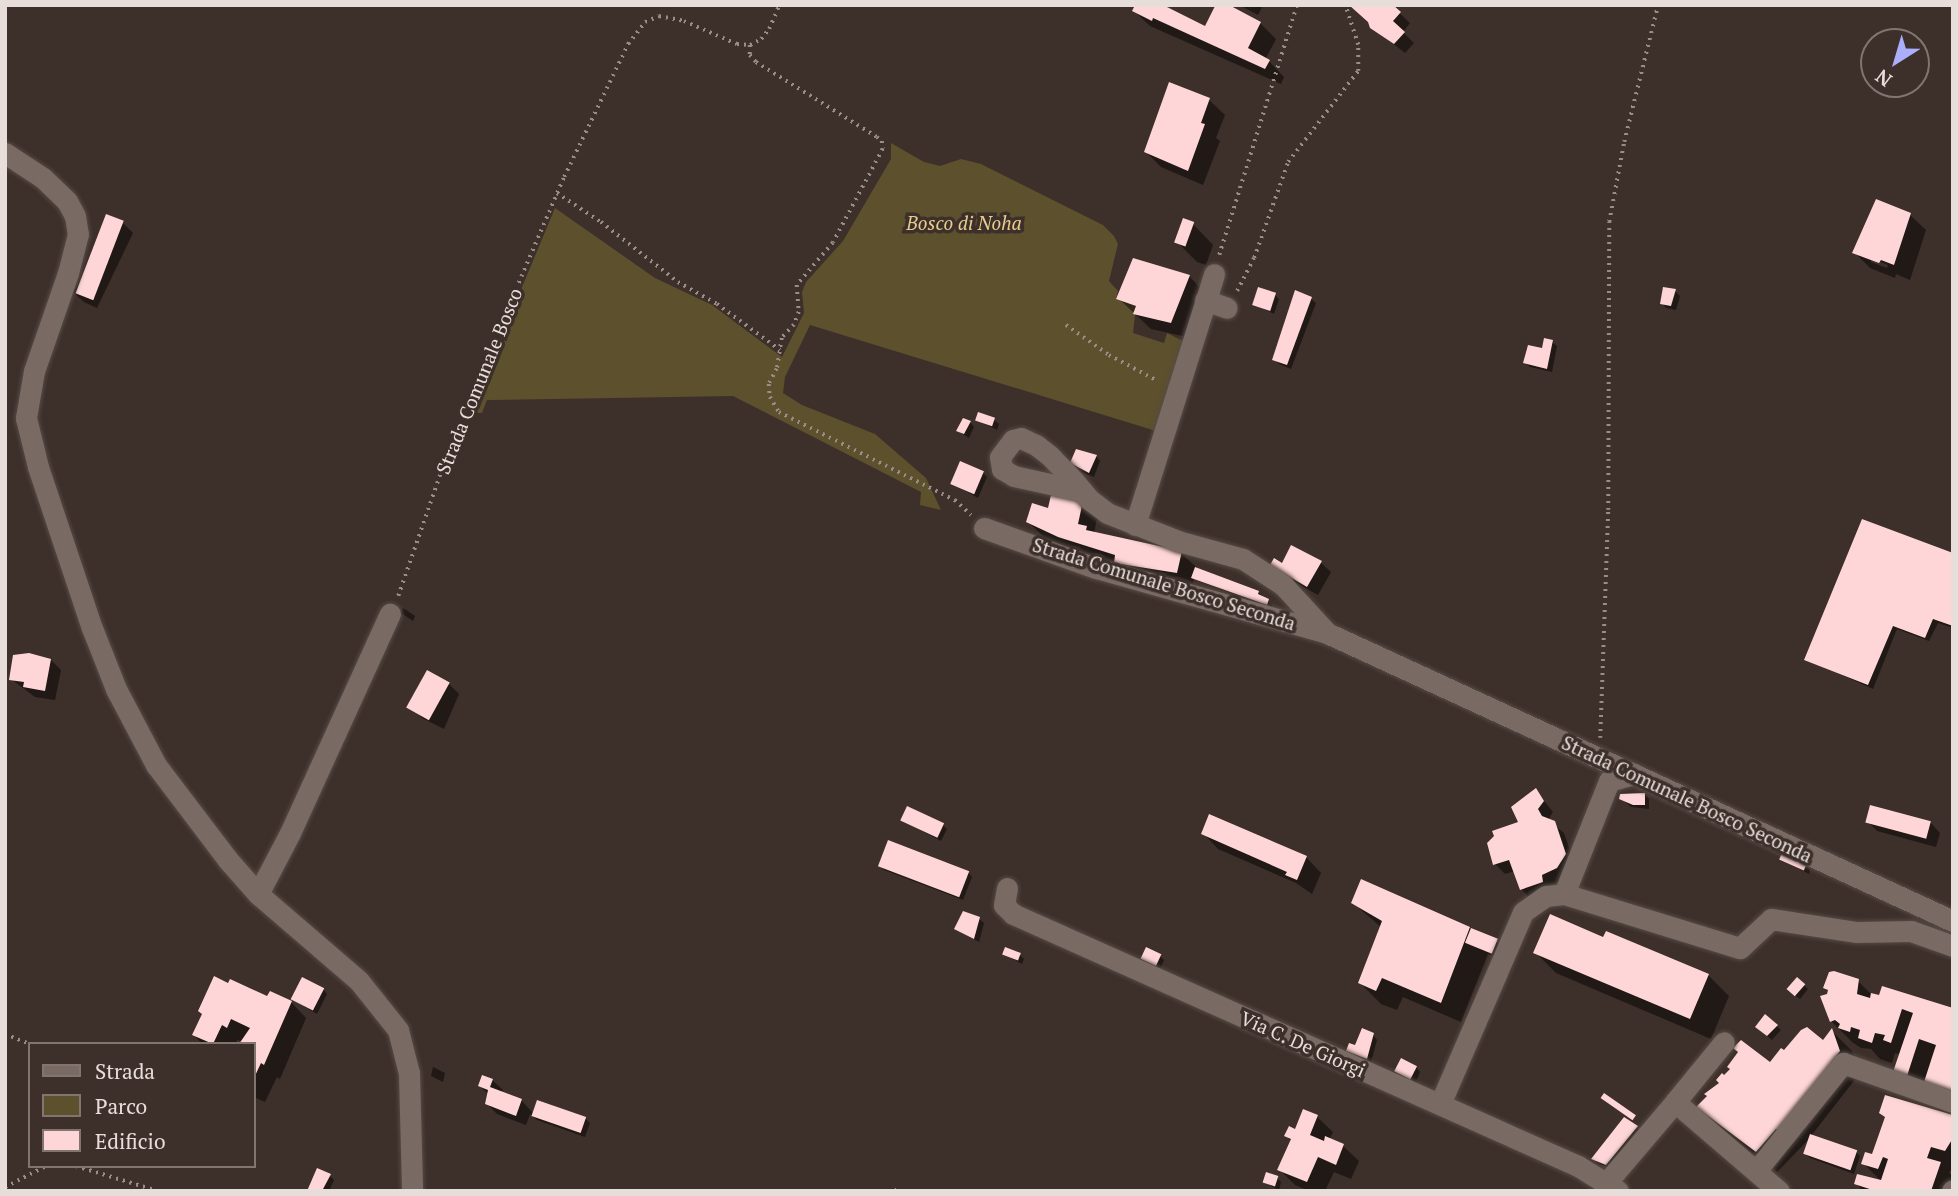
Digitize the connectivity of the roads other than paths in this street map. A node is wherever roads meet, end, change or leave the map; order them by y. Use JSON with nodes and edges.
{"nodes":[{"id":1,"x":5,"y":153,"type":"edge"},
{"id":2,"x":1214,"y":274,"type":"road end"},
{"id":3,"x":1205,"y":300,"type":"junction"},
{"id":4,"x":1227,"y":308,"type":"road end"},
{"id":5,"x":1082,"y":491,"type":"dead end"},
{"id":6,"x":1135,"y":525,"type":"junction"},
{"id":7,"x":984,"y":528,"type":"road end"},
{"id":8,"x":390,"y":614,"type":"road end"},
{"id":9,"x":1327,"y":632,"type":"junction"},
{"id":10,"x":1634,"y":774,"type":"junction"},
{"id":11,"x":1007,"y":888,"type":"dead end"},
{"id":12,"x":258,"y":894,"type":"junction"},
{"id":13,"x":1564,"y":894,"type":"junction"},
{"id":14,"x":1953,"y":921,"type":"edge"},
{"id":15,"x":1953,"y":946,"type":"edge"},
{"id":16,"x":1724,"y":1042,"type":"dead end"},
{"id":17,"x":1675,"y":1102,"type":"junction"},
{"id":18,"x":1953,"y":1102,"type":"edge"},
{"id":19,"x":1440,"y":1104,"type":"junction"},
{"id":20,"x":1756,"y":1171,"type":"junction"},
{"id":21,"x":1612,"y":1186,"type":"edge"},
{"id":22,"x":412,"y":1191,"type":"edge"},
{"id":23,"x":1779,"y":1191,"type":"edge"}],
"edges":[{"from":1,"to":12,"type":"street"},
{"from":2,"to":3,"type":"street"},
{"from":3,"to":4,"type":"street"},
{"from":3,"to":6,"type":"street"},
{"from":5,"to":6,"type":"street"},
{"from":6,"to":9,"type":"street"},
{"from":7,"to":9,"type":"street","name":"Strada Comunale Bosco Seconda"},
{"from":8,"to":12,"type":"street"},
{"from":9,"to":10,"type":"street","name":"Strada Comunale Bosco Seconda"},
{"from":10,"to":13,"type":"street"},
{"from":10,"to":14,"type":"street","name":"Strada Comunale Bosco Seconda"},
{"from":11,"to":19,"type":"street","name":"Via C. De Giorgi"},
{"from":12,"to":22,"type":"street"},
{"from":13,"to":15,"type":"street"},
{"from":13,"to":19,"type":"street"},
{"from":16,"to":17,"type":"street"},
{"from":17,"to":20,"type":"street"},
{"from":17,"to":21,"type":"street"},
{"from":18,"to":20,"type":"street"},
{"from":19,"to":21,"type":"street","name":"Via C. De Giorgi"},
{"from":20,"to":23,"type":"street"}]}
